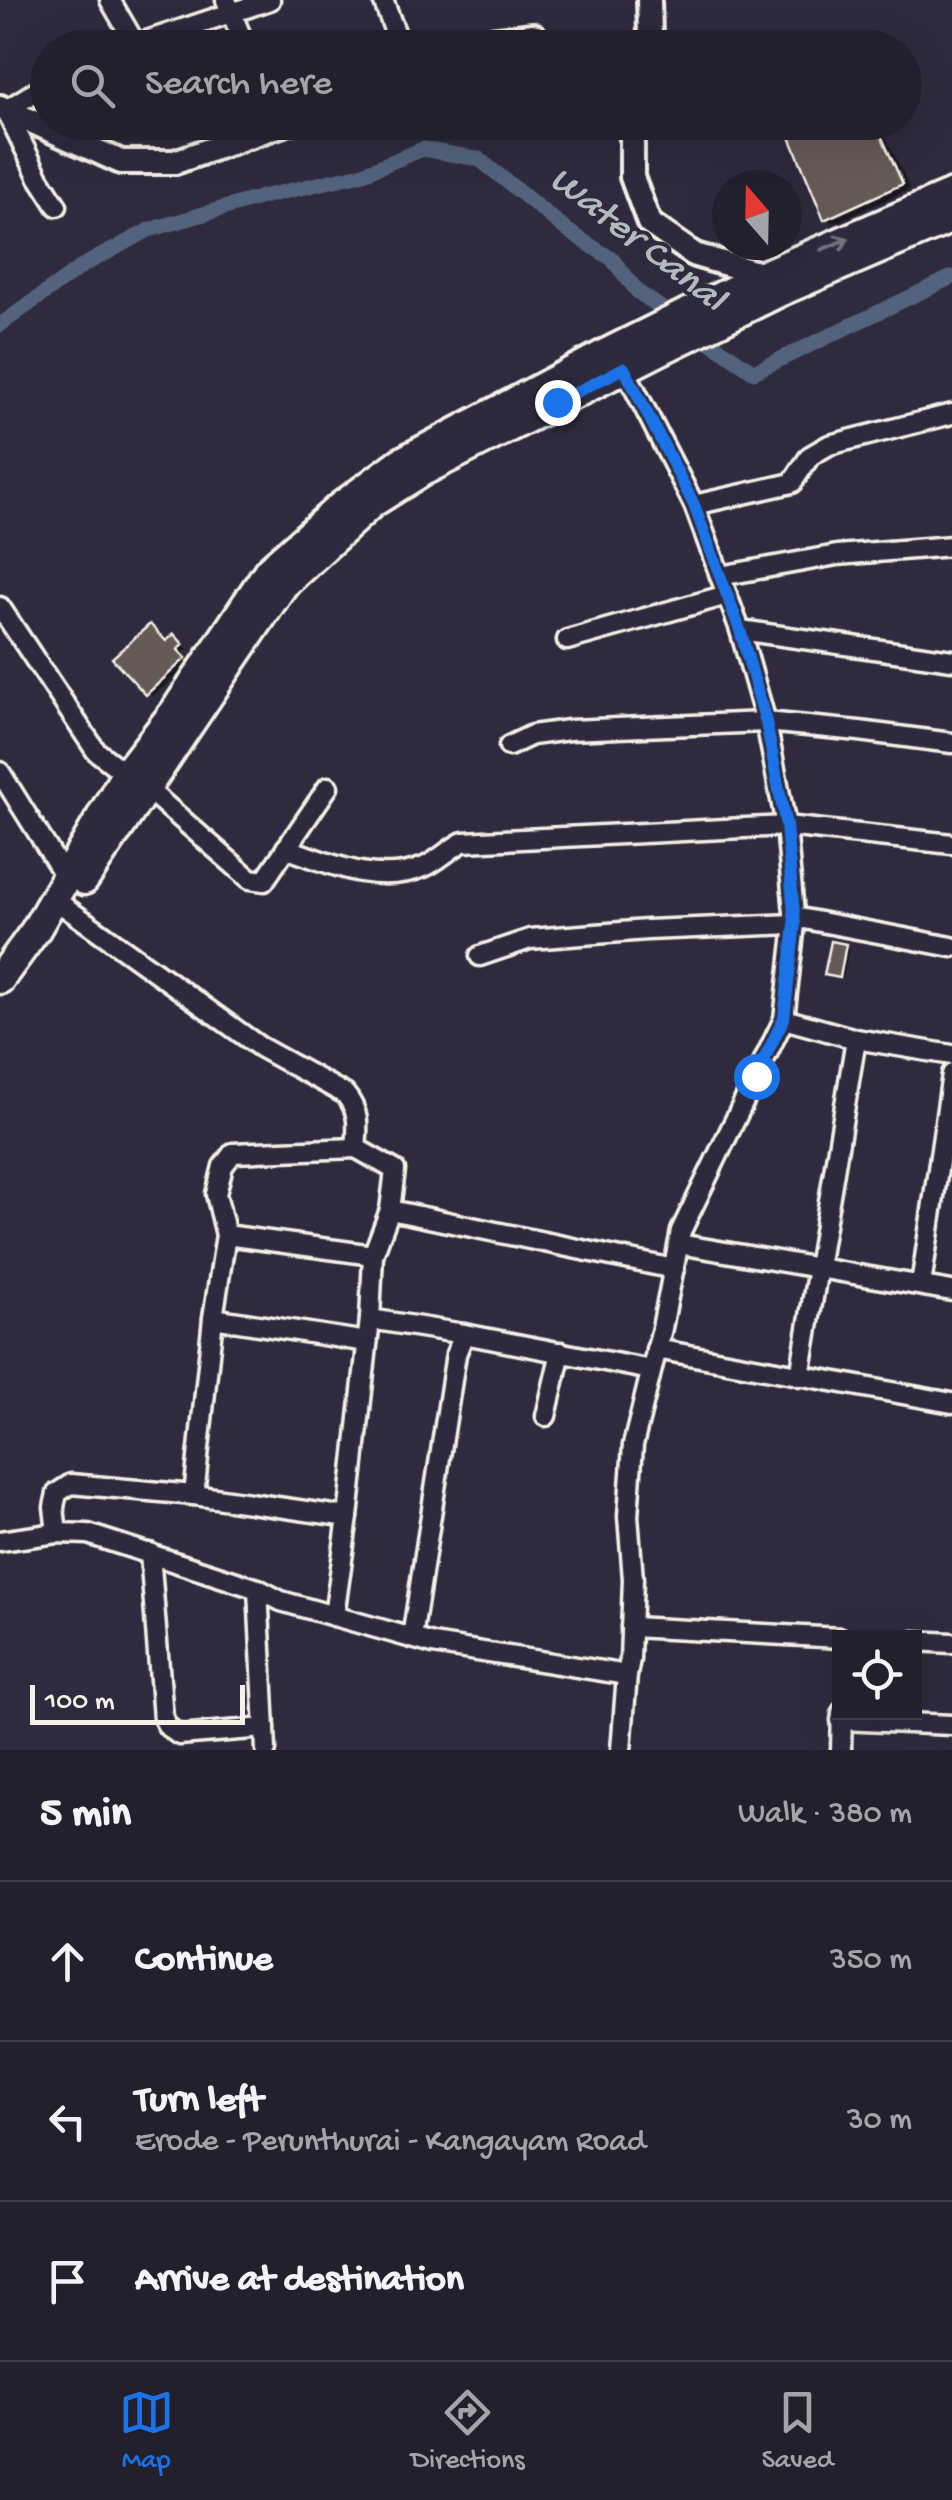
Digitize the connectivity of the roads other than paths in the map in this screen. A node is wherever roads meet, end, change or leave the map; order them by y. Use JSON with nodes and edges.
{"nodes":[{"id":1,"x":110,"y":0,"type":"edge"},
{"id":2,"x":270,"y":0,"type":"edge"},
{"id":3,"x":383,"y":0,"type":"edge"},
{"id":4,"x":649,"y":0,"type":"edge"},
{"id":5,"x":229,"y":6,"type":"edge"},
{"id":6,"x":123,"y":30,"type":"edge"},
{"id":7,"x":168,"y":30,"type":"edge"},
{"id":8,"x":239,"y":30,"type":"edge"},
{"id":9,"x":394,"y":30,"type":"edge"},
{"id":10,"x":650,"y":30,"type":"edge"},
{"id":11,"x":30,"y":94,"type":"edge"},
{"id":12,"x":3,"y":109,"type":"edge"},
{"id":13,"x":30,"y":121,"type":"edge"},
{"id":14,"x":73,"y":140,"type":"edge"},
{"id":15,"x":235,"y":140,"type":"edge"},
{"id":16,"x":629,"y":140,"type":"edge"},
{"id":17,"x":952,"y":194,"type":"edge"},
{"id":18,"x":57,"y":206,"type":"dead end"},
{"id":19,"x":952,"y":218,"type":"edge"},
{"id":20,"x":772,"y":283,"type":"junction"},
{"id":21,"x":654,"y":341,"type":"junction"},
{"id":22,"x":624,"y":368,"type":"junction"},
{"id":23,"x":952,"y":414,"type":"edge"},
{"id":24,"x":694,"y":505,"type":"junction"},
{"id":25,"x":952,"y":546,"type":"edge"},
{"id":26,"x":294,"y":562,"type":"junction"},
{"id":27,"x":720,"y":576,"type":"junction"},
{"id":28,"x":727,"y":595,"type":"junction"},
{"id":29,"x":0,"y":607,"type":"edge"},
{"id":30,"x":740,"y":630,"type":"junction"},
{"id":31,"x":567,"y":640,"type":"dead end"},
{"id":32,"x":952,"y":660,"type":"edge"},
{"id":33,"x":766,"y":722,"type":"junction"},
{"id":34,"x":952,"y":743,"type":"edge"},
{"id":35,"x":510,"y":746,"type":"dead end"},
{"id":36,"x":0,"y":772,"type":"edge"},
{"id":37,"x":136,"y":781,"type":"junction"},
{"id":38,"x":328,"y":787,"type":"dead end"},
{"id":39,"x":786,"y":826,"type":"junction"},
{"id":40,"x":952,"y":844,"type":"edge"},
{"id":41,"x":286,"y":848,"type":"junction"},
{"id":42,"x":66,"y":878,"type":"junction"},
{"id":43,"x":65,"y":907,"type":"junction"},
{"id":44,"x":794,"y":920,"type":"junction"},
{"id":45,"x":952,"y":947,"type":"edge"},
{"id":46,"x":480,"y":956,"type":"dead end"},
{"id":47,"x":0,"y":979,"type":"edge"},
{"id":48,"x":0,"y":1003,"type":"edge"},
{"id":49,"x":784,"y":1018,"type":"junction"},
{"id":50,"x":856,"y":1039,"type":"junction"},
{"id":51,"x":952,"y":1055,"type":"edge"},
{"id":52,"x":952,"y":1074,"type":"edge"},
{"id":53,"x":356,"y":1148,"type":"junction"},
{"id":54,"x":390,"y":1210,"type":"junction"},
{"id":55,"x":226,"y":1236,"type":"junction"},
{"id":56,"x":679,"y":1244,"type":"junction"},
{"id":57,"x":373,"y":1255,"type":"junction"},
{"id":58,"x":817,"y":1267,"type":"junction"},
{"id":59,"x":674,"y":1269,"type":"junction"},
{"id":60,"x":921,"y":1285,"type":"junction"},
{"id":61,"x":952,"y":1291,"type":"edge"},
{"id":62,"x":213,"y":1318,"type":"junction"},
{"id":63,"x":370,"y":1319,"type":"junction"},
{"id":64,"x":464,"y":1334,"type":"junction"},
{"id":65,"x":367,"y":1342,"type":"junction"},
{"id":66,"x":656,"y":1349,"type":"junction"},
{"id":67,"x":560,"y":1352,"type":"junction"},
{"id":68,"x":652,"y":1370,"type":"junction"},
{"id":69,"x":800,"y":1376,"type":"junction"},
{"id":70,"x":952,"y":1402,"type":"edge"},
{"id":71,"x":546,"y":1416,"type":"dead end"},
{"id":72,"x":194,"y":1495,"type":"junction"},
{"id":73,"x":348,"y":1518,"type":"junction"},
{"id":74,"x":57,"y":1533,"type":"junction"},
{"id":75,"x":0,"y":1541,"type":"edge"},
{"id":76,"x":150,"y":1554,"type":"junction"},
{"id":77,"x":258,"y":1589,"type":"junction"},
{"id":78,"x":334,"y":1616,"type":"junction"},
{"id":79,"x":631,"y":1627,"type":"junction"},
{"id":80,"x":832,"y":1637,"type":"edge"},
{"id":81,"x":412,"y":1638,"type":"junction"},
{"id":82,"x":922,"y":1641,"type":"edge"},
{"id":83,"x":952,"y":1643,"type":"edge"},
{"id":84,"x":627,"y":1675,"type":"junction"},
{"id":85,"x":842,"y":1720,"type":"edge"},
{"id":86,"x":891,"y":1720,"type":"edge"},
{"id":87,"x":952,"y":1725,"type":"edge"},
{"id":88,"x":265,"y":1728,"type":"junction"},
{"id":89,"x":266,"y":1750,"type":"edge"},
{"id":90,"x":621,"y":1750,"type":"edge"},
{"id":91,"x":840,"y":1750,"type":"edge"}],
"edges":[{"from":1,"to":6,"type":"street"},
{"from":2,"to":5,"type":"street"},
{"from":3,"to":9,"type":"street"},
{"from":4,"to":10,"type":"street"},
{"from":5,"to":7,"type":"street"},
{"from":5,"to":8,"type":"street"},
{"from":11,"to":12,"type":"street"},
{"from":12,"to":13,"type":"street"},
{"from":12,"to":18,"type":"street"},
{"from":14,"to":15,"type":"street"},
{"from":16,"to":20,"type":"street"},
{"from":20,"to":17,"type":"main road","one_way":true},
{"from":19,"to":20,"type":"main road"},
{"from":20,"to":21,"type":"main road"},
{"from":21,"to":22,"type":"main road"},
{"from":21,"to":26,"type":"main road"},
{"from":22,"to":24,"type":"street"},
{"from":22,"to":26,"type":"main road"},
{"from":23,"to":24,"type":"street"},
{"from":24,"to":27,"type":"street"},
{"from":25,"to":27,"type":"street"},
{"from":26,"to":37,"type":"main road"},
{"from":27,"to":28,"type":"street"},
{"from":28,"to":30,"type":"street"},
{"from":28,"to":31,"type":"street"},
{"from":29,"to":37,"type":"street"},
{"from":30,"to":32,"type":"street"},
{"from":30,"to":33,"type":"street"},
{"from":33,"to":34,"type":"street"},
{"from":33,"to":35,"type":"street"},
{"from":33,"to":39,"type":"street"},
{"from":36,"to":42,"type":"street"},
{"from":37,"to":41,"type":"street"},
{"from":37,"to":42,"type":"main road"},
{"from":37,"to":43,"type":"main road"},
{"from":38,"to":41,"type":"street"},
{"from":39,"to":40,"type":"street"},
{"from":39,"to":41,"type":"street"},
{"from":39,"to":44,"type":"street"},
{"from":42,"to":47,"type":"main road"},
{"from":43,"to":48,"type":"main road"},
{"from":43,"to":53,"type":"street"},
{"from":44,"to":45,"type":"street"},
{"from":44,"to":46,"type":"street"},
{"from":44,"to":49,"type":"street"},
{"from":49,"to":50,"type":"street"},
{"from":49,"to":56,"type":"street"},
{"from":50,"to":51,"type":"street"},
{"from":50,"to":58,"type":"street"},
{"from":52,"to":60,"type":"street"},
{"from":53,"to":54,"type":"street"},
{"from":53,"to":55,"type":"street"},
{"from":54,"to":57,"type":"street"},
{"from":54,"to":59,"type":"street"},
{"from":55,"to":57,"type":"street"},
{"from":55,"to":62,"type":"street"},
{"from":56,"to":58,"type":"street"},
{"from":56,"to":59,"type":"street"},
{"from":57,"to":63,"type":"street"},
{"from":58,"to":60,"type":"street"},
{"from":58,"to":69,"type":"street"},
{"from":59,"to":66,"type":"street"},
{"from":60,"to":61,"type":"street"},
{"from":62,"to":65,"type":"street"},
{"from":62,"to":72,"type":"street"},
{"from":63,"to":64,"type":"street"},
{"from":63,"to":65,"type":"street"},
{"from":64,"to":67,"type":"street"},
{"from":64,"to":81,"type":"street"},
{"from":65,"to":73,"type":"street"},
{"from":66,"to":68,"type":"street"},
{"from":66,"to":69,"type":"street"},
{"from":67,"to":68,"type":"street"},
{"from":67,"to":71,"type":"street"},
{"from":68,"to":79,"type":"street"},
{"from":69,"to":70,"type":"street"},
{"from":72,"to":73,"type":"street"},
{"from":72,"to":74,"type":"street"},
{"from":73,"to":78,"type":"street"},
{"from":74,"to":75,"type":"street"},
{"from":74,"to":76,"type":"street"},
{"from":76,"to":77,"type":"street"},
{"from":76,"to":88,"type":"street"},
{"from":77,"to":78,"type":"street"},
{"from":77,"to":88,"type":"street"},
{"from":78,"to":81,"type":"street"},
{"from":79,"to":80,"type":"street"},
{"from":79,"to":84,"type":"street"},
{"from":81,"to":84,"type":"street"},
{"from":82,"to":83,"type":"street"},
{"from":84,"to":90,"type":"street"},
{"from":85,"to":91,"type":"street"},
{"from":86,"to":87,"type":"street"},
{"from":88,"to":89,"type":"street"}]}
